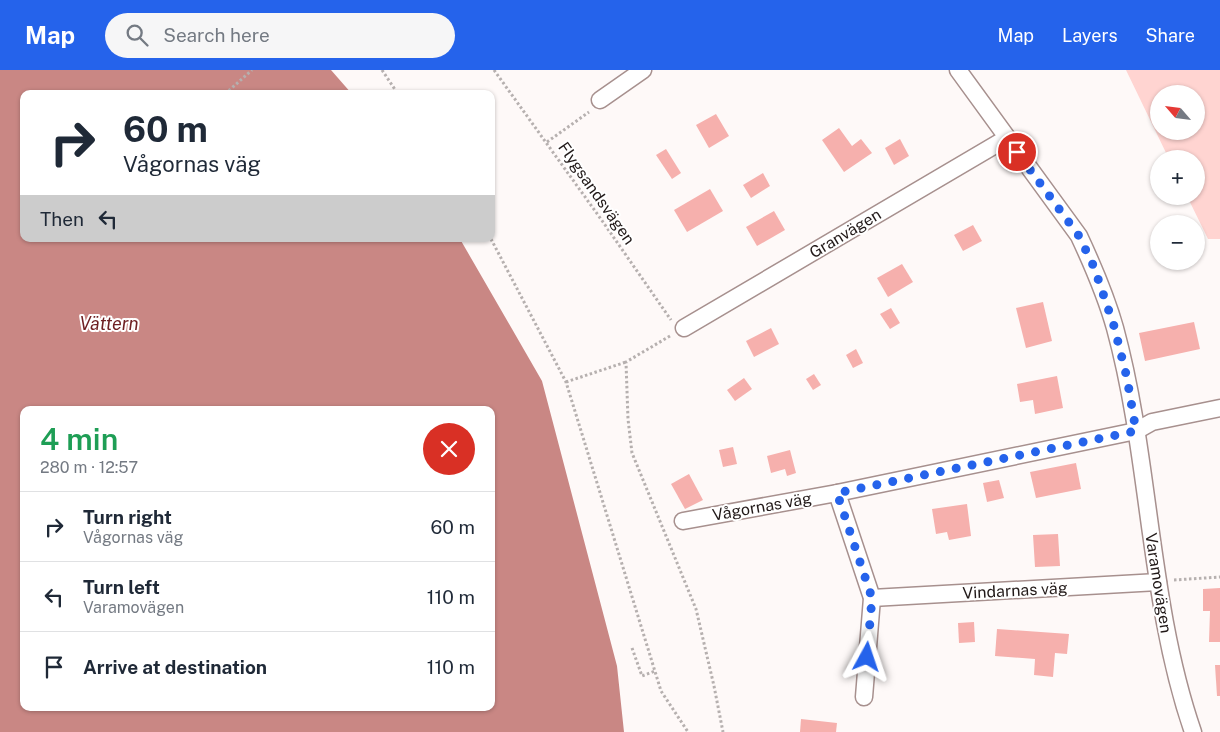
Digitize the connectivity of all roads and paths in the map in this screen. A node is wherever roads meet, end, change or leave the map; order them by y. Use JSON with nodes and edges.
{"nodes":[{"id":1,"x":252,"y":70,"type":"edge"},
{"id":2,"x":382,"y":70,"type":"edge"},
{"id":3,"x":494,"y":70,"type":"edge"},
{"id":4,"x":643,"y":70,"type":"edge"},
{"id":5,"x":958,"y":70,"type":"edge"},
{"id":6,"x":230,"y":90,"type":"edge"},
{"id":7,"x":395,"y":90,"type":"edge"},
{"id":8,"x":600,"y":100,"type":"joint"},
{"id":9,"x":1007,"y":138,"type":"junction"},
{"id":10,"x":547,"y":142,"type":"junction"},
{"id":11,"x":492,"y":242,"type":"edge"},
{"id":12,"x":678,"y":326,"type":"joint"},
{"id":13,"x":626,"y":362,"type":"dead end"},
{"id":14,"x":566,"y":382,"type":"junction"},
{"id":15,"x":1220,"y":408,"type":"edge"},
{"id":16,"x":1136,"y":431,"type":"junction"},
{"id":17,"x":837,"y":493,"type":"junction"},
{"id":18,"x":683,"y":521,"type":"dead end"},
{"id":19,"x":1220,"y":577,"type":"edge"},
{"id":20,"x":1158,"y":582,"type":"junction"},
{"id":21,"x":872,"y":598,"type":"junction"},
{"id":22,"x":632,"y":648,"type":"dead end"},
{"id":23,"x":655,"y":671,"type":"junction"},
{"id":24,"x":864,"y":697,"type":"dead end"},
{"id":25,"x":688,"y":732,"type":"edge"},
{"id":26,"x":1194,"y":732,"type":"edge"}],
"edges":[{"from":1,"to":6,"type":"path"},
{"from":2,"to":7,"type":"path"},
{"from":3,"to":10,"type":"path","name":"Flygsandsvägen"},
{"from":4,"to":8,"type":"street"},
{"from":5,"to":9,"type":"street","name":"Varamovägen"},
{"from":8,"to":10,"type":"path"},
{"from":9,"to":12,"type":"street","name":"Granvägen"},
{"from":9,"to":16,"type":"street","name":"Varamovägen"},
{"from":10,"to":12,"type":"path","name":"Flygsandsvägen"},
{"from":11,"to":14,"type":"path"},
{"from":13,"to":14,"type":"path"},
{"from":14,"to":23,"type":"path"},
{"from":15,"to":16,"type":"street"},
{"from":16,"to":17,"type":"street","name":"Vågornas väg"},
{"from":16,"to":20,"type":"street","name":"Varamovägen"},
{"from":17,"to":18,"type":"street","name":"Vågornas väg"},
{"from":17,"to":21,"type":"street"},
{"from":19,"to":20,"type":"path"},
{"from":20,"to":21,"type":"street","name":"Vindarnas väg"},
{"from":20,"to":26,"type":"street","name":"Varamovägen"},
{"from":21,"to":24,"type":"street"},
{"from":22,"to":23,"type":"path"},
{"from":23,"to":25,"type":"path"}]}
